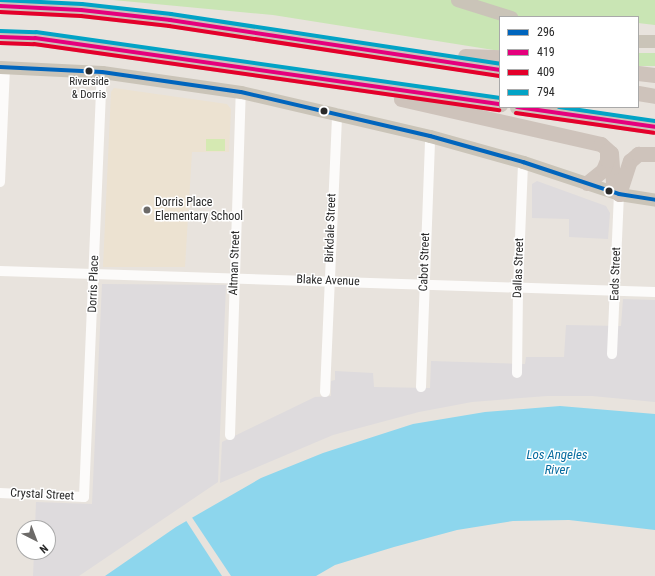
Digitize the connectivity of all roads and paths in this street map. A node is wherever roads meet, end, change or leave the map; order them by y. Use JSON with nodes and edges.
{"nodes":[{"id":1,"x":457,"y":0,"type":"edge"},
{"id":2,"x":0,"y":6,"type":"edge"},
{"id":3,"x":508,"y":16,"type":"edge"},
{"id":4,"x":0,"y":36,"type":"edge"},
{"id":5,"x":639,"y":41,"type":"edge"},
{"id":6,"x":655,"y":42,"type":"edge"},
{"id":7,"x":410,"y":55,"type":"junction"},
{"id":8,"x":499,"y":57,"type":"edge"},
{"id":9,"x":3,"y":67,"type":"edge"},
{"id":10,"x":499,"y":70,"type":"edge"},
{"id":11,"x":102,"y":72,"type":"junction"},
{"id":12,"x":639,"y":73,"type":"edge"},
{"id":13,"x":655,"y":75,"type":"edge"},
{"id":14,"x":311,"y":77,"type":"junction"},
{"id":15,"x":241,"y":92,"type":"junction"},
{"id":16,"x":639,"y":93,"type":"edge"},
{"id":17,"x":655,"y":96,"type":"edge"},
{"id":18,"x":499,"y":104,"type":"edge"},
{"id":19,"x":524,"y":108,"type":"edge"},
{"id":20,"x":337,"y":113,"type":"junction"},
{"id":21,"x":655,"y":127,"type":"edge"},
{"id":22,"x":430,"y":136,"type":"junction"},
{"id":23,"x":607,"y":148,"type":"junction"},
{"id":24,"x":655,"y":154,"type":"edge"},
{"id":25,"x":524,"y":162,"type":"junction"},
{"id":26,"x":0,"y":182,"type":"edge"},
{"id":27,"x":587,"y":183,"type":"junction"},
{"id":28,"x":619,"y":194,"type":"junction"},
{"id":29,"x":655,"y":200,"type":"edge"},
{"id":30,"x":0,"y":271,"type":"edge"},
{"id":31,"x":94,"y":275,"type":"junction"},
{"id":32,"x":234,"y":278,"type":"junction"},
{"id":33,"x":329,"y":281,"type":"junction"},
{"id":34,"x":424,"y":284,"type":"junction"},
{"id":35,"x":518,"y":288,"type":"junction"},
{"id":36,"x":615,"y":291,"type":"junction"},
{"id":37,"x":655,"y":292,"type":"edge"},
{"id":38,"x":612,"y":354,"type":"dead end"},
{"id":39,"x":518,"y":373,"type":"dead end"},
{"id":40,"x":421,"y":387,"type":"dead end"},
{"id":41,"x":325,"y":392,"type":"dead end"},
{"id":42,"x":230,"y":435,"type":"dead end"},
{"id":43,"x":0,"y":493,"type":"edge"},
{"id":44,"x":84,"y":496,"type":"joint"}],
"edges":[{"from":1,"to":3,"type":"main road"},
{"from":2,"to":7,"type":"highway"},
{"from":4,"to":14,"type":"highway"},
{"from":5,"to":6,"type":"main road"},
{"from":7,"to":8,"type":"highway"},
{"from":7,"to":10,"type":"highway"},
{"from":9,"to":11,"type":"main road"},
{"from":9,"to":26,"type":"street"},
{"from":11,"to":15,"type":"main road"},
{"from":11,"to":31,"type":"street","name":"Dorris Place"},
{"from":12,"to":13,"type":"highway"},
{"from":14,"to":18,"type":"highway"},
{"from":14,"to":23,"type":"highway"},
{"from":15,"to":20,"type":"main road"},
{"from":15,"to":32,"type":"street","name":"Altman Street"},
{"from":16,"to":17,"type":"highway"},
{"from":19,"to":21,"type":"highway"},
{"from":20,"to":22,"type":"main road"},
{"from":20,"to":33,"type":"street","name":"Birkdale Street"},
{"from":22,"to":25,"type":"main road"},
{"from":22,"to":34,"type":"street","name":"Cabot Street"},
{"from":23,"to":27,"type":"highway"},
{"from":23,"to":28,"type":"highway"},
{"from":24,"to":28,"type":"highway"},
{"from":25,"to":27,"type":"main road"},
{"from":25,"to":35,"type":"street","name":"Dallas Street"},
{"from":27,"to":28,"type":"main road"},
{"from":28,"to":29,"type":"main road"},
{"from":28,"to":36,"type":"street","name":"Eads Street"},
{"from":30,"to":31,"type":"street","name":"Blake Avenue"},
{"from":31,"to":32,"type":"street","name":"Blake Avenue"},
{"from":31,"to":44,"type":"street","name":"Dorris Place"},
{"from":32,"to":33,"type":"street","name":"Blake Avenue"},
{"from":32,"to":42,"type":"street","name":"Altman Street"},
{"from":33,"to":34,"type":"street","name":"Blake Avenue"},
{"from":33,"to":41,"type":"street","name":"Birkdale Street"},
{"from":34,"to":35,"type":"street","name":"Blake Avenue"},
{"from":34,"to":40,"type":"street","name":"Cabot Street"},
{"from":35,"to":36,"type":"street","name":"Blake Avenue"},
{"from":35,"to":39,"type":"street","name":"Dallas Street"},
{"from":36,"to":37,"type":"street","name":"Blake Avenue"},
{"from":36,"to":38,"type":"street","name":"Eads Street"},
{"from":43,"to":44,"type":"street","name":"Crystal Street"}]}
